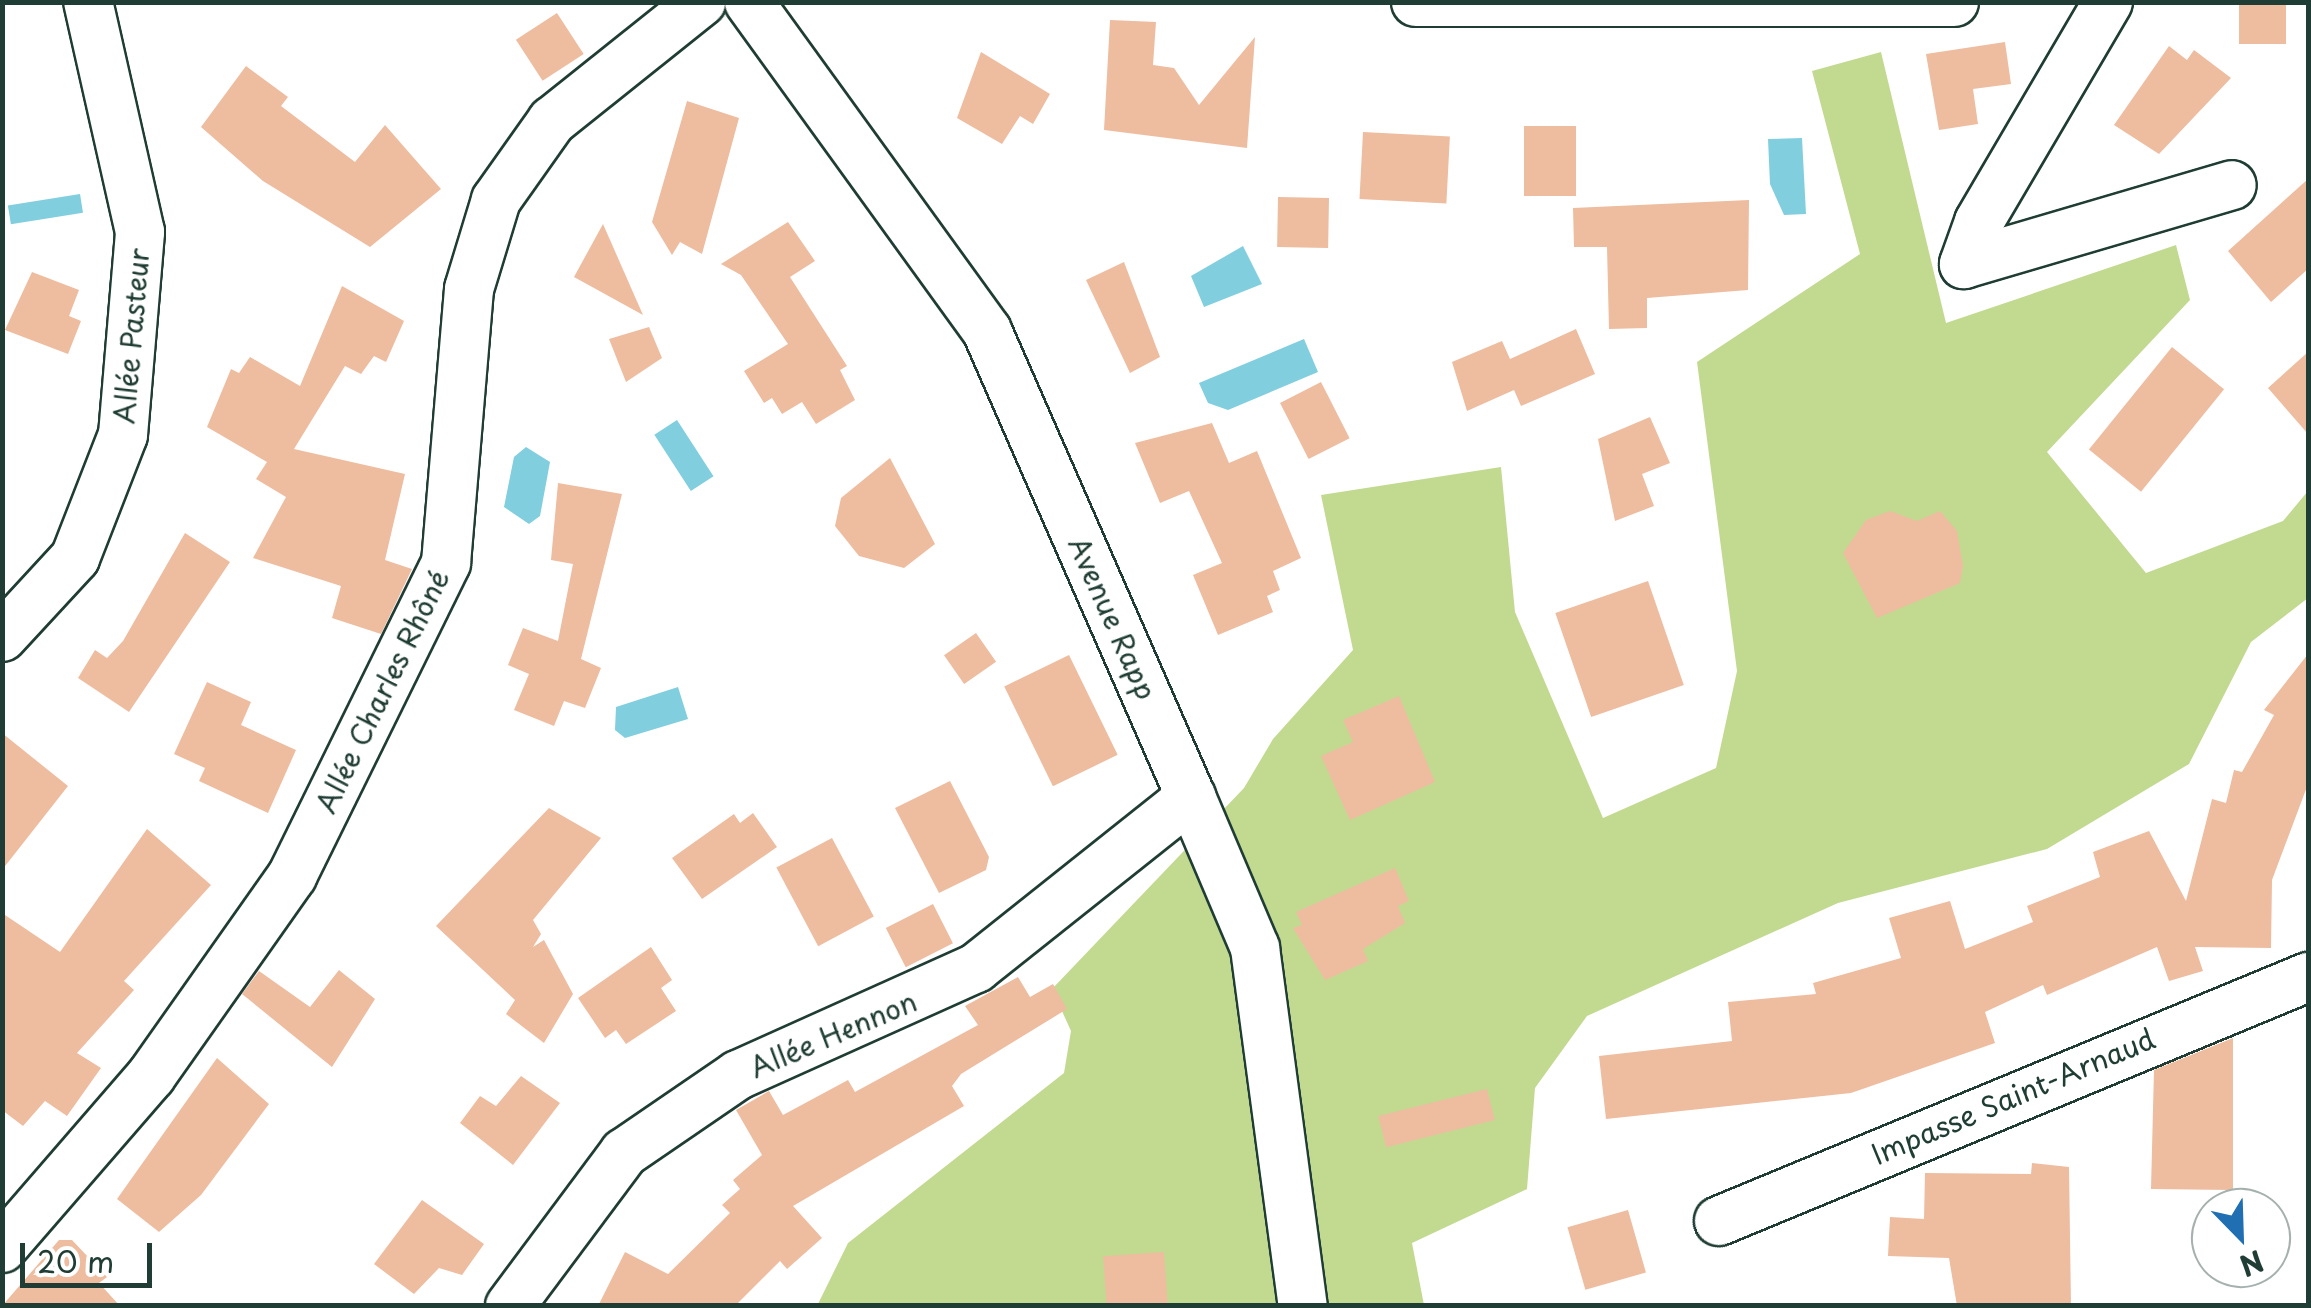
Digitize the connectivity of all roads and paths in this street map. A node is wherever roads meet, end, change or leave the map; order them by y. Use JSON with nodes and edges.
{"nodes":[{"id":1,"x":88,"y":2,"type":"edge"},
{"id":2,"x":701,"y":2,"type":"edge"},
{"id":3,"x":749,"y":2,"type":"edge"},
{"id":4,"x":1416,"y":2,"type":"edge"},
{"id":5,"x":1954,"y":2,"type":"edge"},
{"id":6,"x":2108,"y":2,"type":"edge"},
{"id":7,"x":2232,"y":185,"type":"dead end"},
{"id":8,"x":2,"y":637,"type":"edge"},
{"id":9,"x":1191,"y":797,"type":"junction"},
{"id":10,"x":2308,"y":977,"type":"edge"},
{"id":11,"x":1719,"y":1221,"type":"dead end"},
{"id":12,"x":2,"y":1248,"type":"edge"},
{"id":13,"x":510,"y":1306,"type":"edge"},
{"id":14,"x":1303,"y":1306,"type":"edge"}],
"edges":[{"from":1,"to":8,"type":"street","name":"Allée Pasteur"},
{"from":2,"to":12,"type":"street","name":"Allée Charles Rhôné"},
{"from":3,"to":9,"type":"street","name":"Avenue Rapp"},
{"from":4,"to":5,"type":"street"},
{"from":6,"to":7,"type":"street"},
{"from":9,"to":13,"type":"street","name":"Allée Hennon"},
{"from":9,"to":14,"type":"street","name":"Avenue Rapp"},
{"from":10,"to":11,"type":"street","name":"Impasse Saint-Arnaud"}]}
